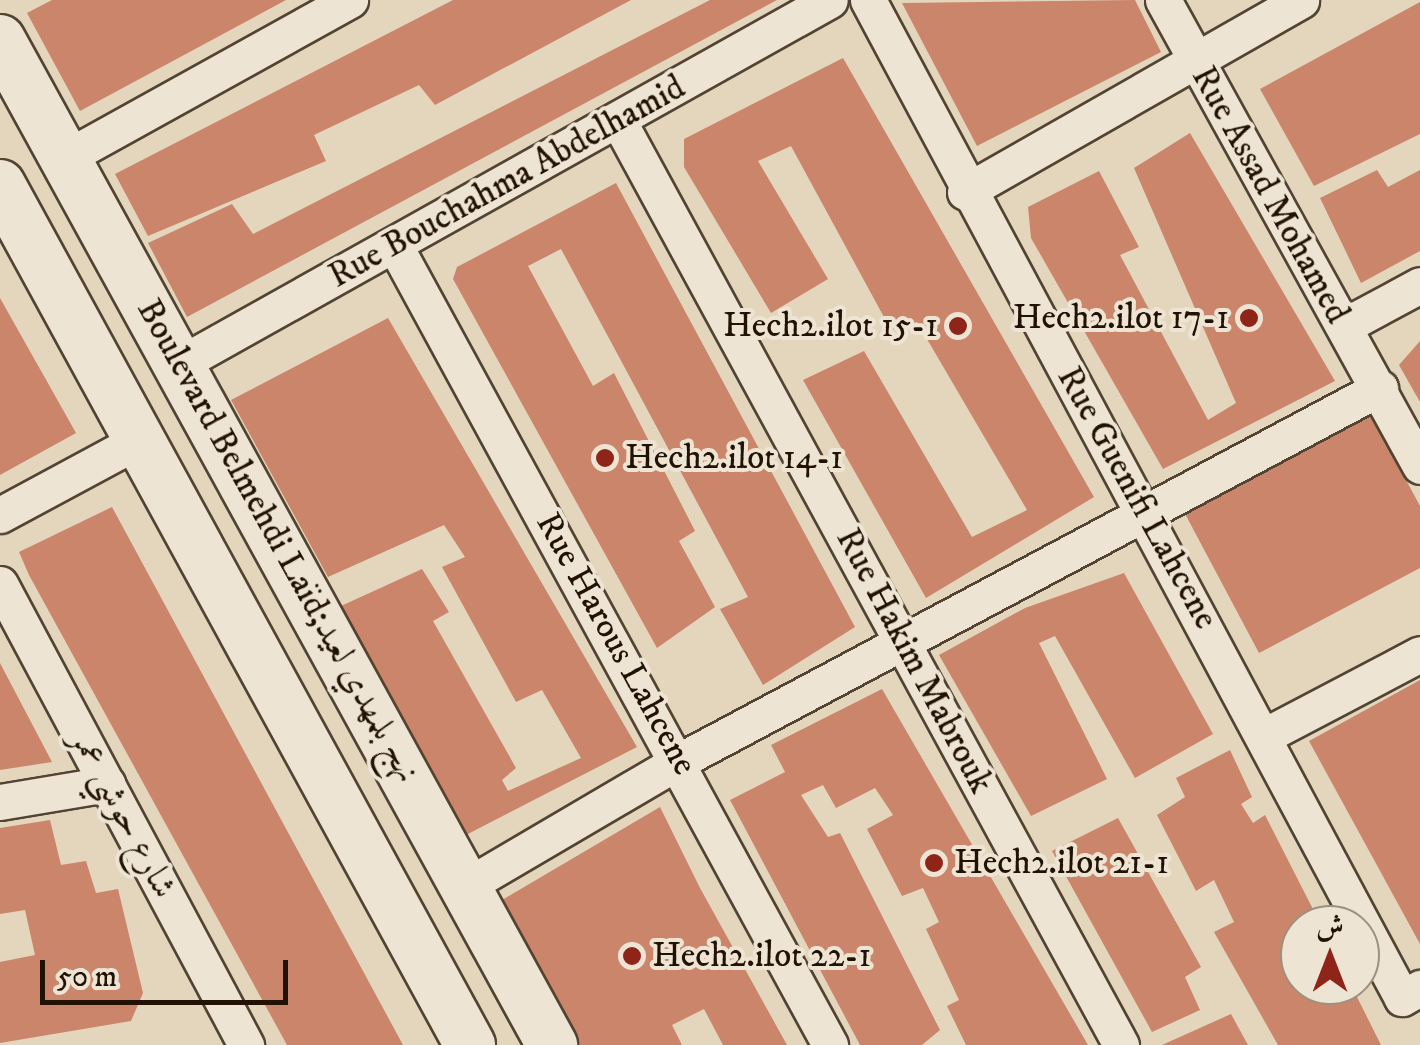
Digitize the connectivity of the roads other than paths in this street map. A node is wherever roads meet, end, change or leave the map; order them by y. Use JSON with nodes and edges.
{"nodes":[{"id":1,"x":350,"y":0,"type":"edge"},
{"id":2,"x":830,"y":0,"type":"edge"},
{"id":3,"x":868,"y":0,"type":"edge"},
{"id":4,"x":1163,"y":0,"type":"edge"},
{"id":5,"x":1302,"y":0,"type":"edge"},
{"id":6,"x":0,"y":40,"type":"edge"},
{"id":7,"x":1194,"y":60,"type":"junction"},
{"id":8,"x":618,"y":120,"type":"junction"},
{"id":9,"x":65,"y":158,"type":"junction"},
{"id":10,"x":0,"y":185,"type":"edge"},
{"id":11,"x":965,"y":192,"type":"junction"},
{"id":12,"x":395,"y":246,"type":"junction"},
{"id":13,"x":1420,"y":285,"type":"edge"},
{"id":14,"x":1344,"y":326,"type":"junction"},
{"id":15,"x":184,"y":362,"type":"junction"},
{"id":16,"x":1380,"y":388,"type":"junction"},
{"id":17,"x":145,"y":437,"type":"junction"},
{"id":18,"x":1420,"y":466,"type":"edge"},
{"id":19,"x":1146,"y":512,"type":"junction"},
{"id":20,"x":0,"y":515,"type":"edge"},
{"id":21,"x":0,"y":584,"type":"edge"},
{"id":22,"x":905,"y":641,"type":"junction"},
{"id":23,"x":1420,"y":654,"type":"edge"},
{"id":24,"x":1266,"y":735,"type":"junction"},
{"id":25,"x":681,"y":760,"type":"junction"},
{"id":26,"x":107,"y":784,"type":"junction"},
{"id":27,"x":0,"y":802,"type":"edge"},
{"id":28,"x":466,"y":886,"type":"junction"},
{"id":29,"x":1411,"y":993,"type":"edge"},
{"id":30,"x":246,"y":1045,"type":"edge"},
{"id":31,"x":470,"y":1045,"type":"edge"},
{"id":32,"x":552,"y":1045,"type":"edge"},
{"id":33,"x":830,"y":1045,"type":"edge"},
{"id":34,"x":1121,"y":1045,"type":"edge"}],
"edges":[{"from":1,"to":9,"type":"street"},
{"from":2,"to":8,"type":"street","name":"Rue Bouchahma Abdelhamid"},
{"from":3,"to":11,"type":"street","name":"Rue Guenifi Lahcene"},
{"from":4,"to":7,"type":"street","name":"Rue Assad Mohamed"},
{"from":5,"to":7,"type":"street"},
{"from":6,"to":9,"type":"main road","name":"Boulevard Belmehdi Laïd;نهج بلمهدي لعيد"},
{"from":7,"to":11,"type":"street"},
{"from":7,"to":14,"type":"street","name":"Rue Assad Mohamed"},
{"from":8,"to":12,"type":"street","name":"Rue Bouchahma Abdelhamid"},
{"from":8,"to":22,"type":"street","name":"Rue Hakim Mabrouk"},
{"from":9,"to":15,"type":"main road","name":"Boulevard Belmehdi Laïd;نهج بلمهدي لعيد"},
{"from":10,"to":17,"type":"main road","name":"Boulevard Belmehdi Laïd;نهج بلمهدي لعيد"},
{"from":11,"to":19,"type":"street","name":"Rue Guenifi Lahcene"},
{"from":12,"to":15,"type":"street","name":"Rue Bouchahma Abdelhamid"},
{"from":12,"to":25,"type":"street","name":"Rue Harous Lahcene"},
{"from":13,"to":14,"type":"street"},
{"from":14,"to":16,"type":"street","name":"Rue Assad Mohamed"},
{"from":15,"to":28,"type":"main road","name":"Boulevard Belmehdi Laïd;نهج بلمهدي لعيد"},
{"from":16,"to":18,"type":"street","name":"Rue Assad Mohamed"},
{"from":16,"to":19,"type":"street"},
{"from":17,"to":20,"type":"street"},
{"from":17,"to":31,"type":"main road","name":"Boulevard Belmehdi Laïd;نهج بلمهدي لعيد"},
{"from":19,"to":22,"type":"street"},
{"from":19,"to":24,"type":"street","name":"Rue Guenifi Lahcene"},
{"from":21,"to":26,"type":"street","name":"شارع حوشي عمر"},
{"from":22,"to":25,"type":"street"},
{"from":22,"to":34,"type":"street","name":"Rue Hakim Mabrouk"},
{"from":23,"to":24,"type":"street"},
{"from":24,"to":29,"type":"street","name":"Rue Guenifi Lahcene"},
{"from":25,"to":28,"type":"street"},
{"from":25,"to":33,"type":"street","name":"Rue Harous Lahcene"},
{"from":26,"to":27,"type":"street"},
{"from":26,"to":30,"type":"street","name":"شارع حوشي عمر"},
{"from":28,"to":32,"type":"main road","name":"Boulevard Belmehdi Laïd;نهج بلمهدي لعيد"}]}
